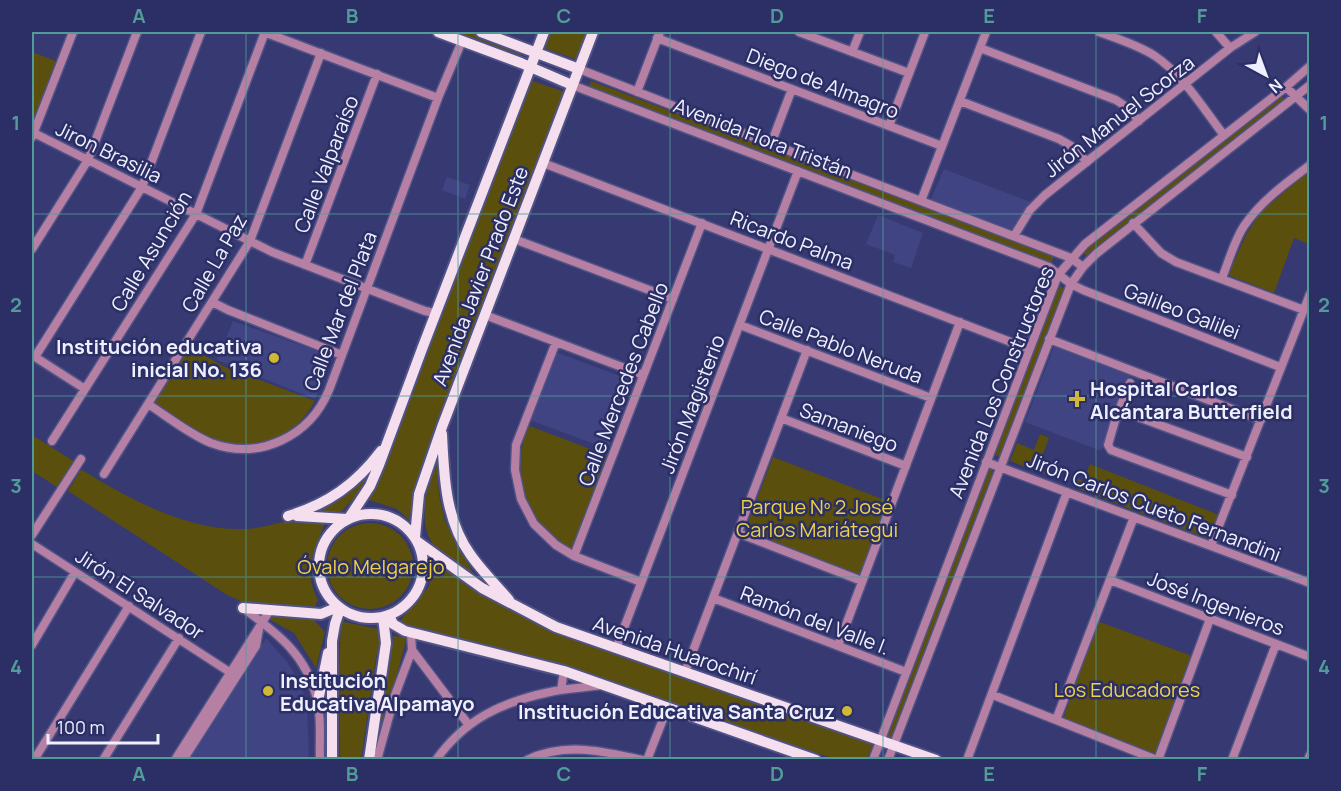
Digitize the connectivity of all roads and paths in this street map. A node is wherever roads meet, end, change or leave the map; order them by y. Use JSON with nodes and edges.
{"nodes":[{"id":1,"x":73,"y":32,"type":"edge"},
{"id":2,"x":137,"y":32,"type":"edge"},
{"id":3,"x":201,"y":32,"type":"edge"},
{"id":4,"x":265,"y":32,"type":"edge"},
{"id":5,"x":438,"y":32,"type":"edge"},
{"id":6,"x":482,"y":32,"type":"edge"},
{"id":7,"x":544,"y":32,"type":"edge"},
{"id":8,"x":593,"y":32,"type":"edge"},
{"id":9,"x":799,"y":32,"type":"edge"},
{"id":10,"x":860,"y":32,"type":"edge"},
{"id":11,"x":924,"y":32,"type":"edge"},
{"id":12,"x":986,"y":32,"type":"edge"},
{"id":13,"x":1099,"y":32,"type":"edge"},
{"id":14,"x":1216,"y":32,"type":"edge"},
{"id":15,"x":1255,"y":32,"type":"edge"},
{"id":16,"x":658,"y":35,"type":"edge"},
{"id":17,"x":462,"y":40,"type":"junction"},
{"id":18,"x":980,"y":48,"type":"junction"},
{"id":19,"x":1230,"y":48,"type":"junction"},
{"id":20,"x":536,"y":52,"type":"junction"},
{"id":21,"x":852,"y":52,"type":"junction"},
{"id":22,"x":321,"y":53,"type":"junction"},
{"id":23,"x":1310,"y":66,"type":"edge"},
{"id":24,"x":530,"y":67,"type":"junction"},
{"id":25,"x":579,"y":69,"type":"junction"},
{"id":26,"x":909,"y":73,"type":"junction"},
{"id":27,"x":377,"y":74,"type":"junction"},
{"id":28,"x":572,"y":85,"type":"junction"},
{"id":29,"x":1185,"y":85,"type":"junction"},
{"id":30,"x":1310,"y":86,"type":"edge"},
{"id":31,"x":1286,"y":87,"type":"junction"},
{"id":32,"x":792,"y":89,"type":"junction"},
{"id":33,"x":637,"y":92,"type":"junction"},
{"id":34,"x":1296,"y":97,"type":"junction"},
{"id":35,"x":438,"y":98,"type":"junction"},
{"id":36,"x":960,"y":101,"type":"junction"},
{"id":37,"x":1310,"y":110,"type":"edge"},
{"id":38,"x":1139,"y":121,"type":"junction"},
{"id":39,"x":889,"y":126,"type":"junction"},
{"id":40,"x":1223,"y":134,"type":"junction"},
{"id":41,"x":33,"y":135,"type":"edge"},
{"id":42,"x":771,"y":144,"type":"junction"},
{"id":43,"x":942,"y":146,"type":"junction"},
{"id":44,"x":88,"y":160,"type":"junction"},
{"id":45,"x":1087,"y":162,"type":"junction"},
{"id":46,"x":543,"y":163,"type":"junction"},
{"id":47,"x":1310,"y":165,"type":"edge"},
{"id":48,"x":798,"y":171,"type":"junction"},
{"id":49,"x":142,"y":187,"type":"junction"},
{"id":50,"x":921,"y":201,"type":"junction"},
{"id":51,"x":196,"y":214,"type":"junction"},
{"id":52,"x":1133,"y":223,"type":"junction"},
{"id":53,"x":702,"y":224,"type":"junction"},
{"id":54,"x":1014,"y":236,"type":"junction"},
{"id":55,"x":514,"y":239,"type":"junction"},
{"id":56,"x":250,"y":241,"type":"junction"},
{"id":57,"x":32,"y":249,"type":"edge"},
{"id":58,"x":768,"y":249,"type":"junction"},
{"id":59,"x":1071,"y":258,"type":"junction"},
{"id":60,"x":305,"y":265,"type":"junction"},
{"id":61,"x":1083,"y":267,"type":"junction"},
{"id":62,"x":1058,"y":275,"type":"junction"},
{"id":63,"x":1222,"y":278,"type":"junction"},
{"id":64,"x":1071,"y":284,"type":"junction"},
{"id":65,"x":366,"y":289,"type":"junction"},
{"id":66,"x":1310,"y":294,"type":"edge"},
{"id":67,"x":673,"y":299,"type":"junction"},
{"id":68,"x":212,"y":302,"type":"junction"},
{"id":69,"x":1304,"y":309,"type":"junction"},
{"id":70,"x":435,"y":314,"type":"junction"},
{"id":71,"x":485,"y":315,"type":"junction"},
{"id":72,"x":960,"y":322,"type":"junction"},
{"id":73,"x":740,"y":325,"type":"junction"},
{"id":74,"x":1049,"y":339,"type":"junction"},
{"id":75,"x":556,"y":342,"type":"junction"},
{"id":76,"x":1029,"y":349,"type":"junction"},
{"id":77,"x":807,"y":350,"type":"junction"},
{"id":78,"x":342,"y":355,"type":"junction"},
{"id":79,"x":33,"y":356,"type":"edge"},
{"id":80,"x":1280,"y":367,"type":"junction"},
{"id":81,"x":643,"y":375,"type":"junction"},
{"id":82,"x":1130,"y":382,"type":"dead end"},
{"id":83,"x":85,"y":388,"type":"junction"},
{"id":84,"x":932,"y":398,"type":"junction"},
{"id":85,"x":148,"y":404,"type":"junction"},
{"id":86,"x":1119,"y":410,"type":"junction"},
{"id":87,"x":781,"y":418,"type":"junction"},
{"id":88,"x":1261,"y":420,"type":"junction"},
{"id":89,"x":442,"y":427,"type":"junction"},
{"id":90,"x":392,"y":428,"type":"junction"},
{"id":91,"x":52,"y":441,"type":"dead end"},
{"id":92,"x":1246,"y":457,"type":"junction"},
{"id":93,"x":81,"y":459,"type":"dead end"},
{"id":94,"x":986,"y":462,"type":"junction"},
{"id":95,"x":906,"y":466,"type":"junction"},
{"id":96,"x":1000,"y":467,"type":"junction"},
{"id":97,"x":104,"y":474,"type":"dead end"},
{"id":98,"x":1067,"y":492,"type":"junction"},
{"id":99,"x":1232,"y":495,"type":"junction"},
{"id":100,"x":1134,"y":517,"type":"junction"},
{"id":101,"x":349,"y":518,"type":"junction"},
{"id":102,"x":738,"y":533,"type":"junction"},
{"id":103,"x":32,"y":535,"type":"edge"},
{"id":104,"x":416,"y":540,"type":"junction"},
{"id":105,"x":32,"y":544,"type":"edge"},
{"id":106,"x":1210,"y":546,"type":"junction"},
{"id":107,"x":574,"y":556,"type":"junction"},
{"id":108,"x":75,"y":572,"type":"junction"},
{"id":109,"x":1110,"y":580,"type":"junction"},
{"id":110,"x":862,"y":581,"type":"junction"},
{"id":111,"x":641,"y":582,"type":"junction"},
{"id":112,"x":1310,"y":584,"type":"edge"},
{"id":113,"x":713,"y":598,"type":"junction"},
{"id":114,"x":513,"y":605,"type":"junction"},
{"id":115,"x":129,"y":606,"type":"junction"},
{"id":116,"x":243,"y":608,"type":"joint"},
{"id":117,"x":339,"y":608,"type":"junction"},
{"id":118,"x":270,"y":610,"type":"junction"},
{"id":119,"x":386,"y":616,"type":"junction"},
{"id":120,"x":1210,"y":619,"type":"junction"},
{"id":121,"x":261,"y":626,"type":"junction"},
{"id":122,"x":411,"y":633,"type":"junction"},
{"id":123,"x":428,"y":637,"type":"junction"},
{"id":124,"x":179,"y":638,"type":"junction"},
{"id":125,"x":332,"y":641,"type":"junction"},
{"id":126,"x":1276,"y":644,"type":"junction"},
{"id":127,"x":32,"y":645,"type":"edge"},
{"id":128,"x":837,"y":646,"type":"junction"},
{"id":129,"x":616,"y":649,"type":"junction"},
{"id":130,"x":412,"y":650,"type":"junction"},
{"id":131,"x":1310,"y":657,"type":"edge"},
{"id":132,"x":564,"y":671,"type":"junction"},
{"id":133,"x":685,"y":672,"type":"junction"},
{"id":134,"x":906,"y":672,"type":"junction"},
{"id":135,"x":231,"y":673,"type":"junction"},
{"id":136,"x":604,"y":684,"type":"junction"},
{"id":137,"x":561,"y":690,"type":"junction"},
{"id":138,"x":993,"y":695,"type":"junction"},
{"id":139,"x":318,"y":701,"type":"junction"},
{"id":140,"x":667,"y":709,"type":"junction"},
{"id":141,"x":1056,"y":720,"type":"junction"},
{"id":142,"x":468,"y":724,"type":"junction"},
{"id":143,"x":881,"y":739,"type":"junction"},
{"id":144,"x":894,"y":744,"type":"junction"},
{"id":145,"x":591,"y":750,"type":"junction"},
{"id":146,"x":1310,"y":755,"type":"edge"},
{"id":147,"x":34,"y":759,"type":"edge"},
{"id":148,"x":103,"y":759,"type":"edge"},
{"id":149,"x":175,"y":759,"type":"edge"},
{"id":150,"x":183,"y":759,"type":"edge"},
{"id":151,"x":320,"y":759,"type":"edge"},
{"id":152,"x":332,"y":759,"type":"edge"},
{"id":153,"x":375,"y":759,"type":"edge"},
{"id":154,"x":436,"y":759,"type":"edge"},
{"id":155,"x":527,"y":759,"type":"edge"},
{"id":156,"x":588,"y":759,"type":"edge"},
{"id":157,"x":642,"y":759,"type":"edge"},
{"id":158,"x":647,"y":759,"type":"edge"},
{"id":159,"x":816,"y":759,"type":"edge"},
{"id":160,"x":873,"y":759,"type":"edge"},
{"id":161,"x":888,"y":759,"type":"edge"},
{"id":162,"x":936,"y":759,"type":"edge"},
{"id":163,"x":967,"y":759,"type":"edge"},
{"id":164,"x":1157,"y":759,"type":"edge"},
{"id":165,"x":1232,"y":759,"type":"edge"},
{"id":166,"x":1308,"y":759,"type":"edge"}],
"edges":[{"from":1,"to":41,"type":"street"},
{"from":2,"to":44,"type":"street"},
{"from":3,"to":49,"type":"street"},
{"from":4,"to":22,"type":"street"},
{"from":4,"to":51,"type":"street","name":"Calle Asunción"},
{"from":5,"to":17,"type":"main road","name":"Avenida Flora Tristán"},
{"from":6,"to":20,"type":"main road","name":"Avenida Flora Tristán"},
{"from":7,"to":20,"type":"main road","name":"Avenida Javier Prado Este"},
{"from":8,"to":25,"type":"main road","name":"Avenida Javier Prado Este"},
{"from":9,"to":21,"type":"street"},
{"from":10,"to":21,"type":"street"},
{"from":11,"to":26,"type":"street"},
{"from":12,"to":18,"type":"street"},
{"from":13,"to":29,"type":"street"},
{"from":14,"to":19,"type":"street"},
{"from":15,"to":19,"type":"street","name":"Jirón Manuel Scorza"},
{"from":16,"to":32,"type":"street","name":"Diego de Almagro"},
{"from":16,"to":33,"type":"street"},
{"from":17,"to":24,"type":"main road","name":"Avenida Flora Tristán"},
{"from":17,"to":35,"type":"street","name":"Calle Mar del Plata"},
{"from":18,"to":36,"type":"street"},
{"from":18,"to":38,"type":"street"},
{"from":19,"to":29,"type":"street","name":"Jirón Manuel Scorza"},
{"from":20,"to":24,"type":"main road","name":"Avenida Javier Prado Este"},
{"from":20,"to":25,"type":"main road","name":"Avenida Flora Tristán"},
{"from":21,"to":26,"type":"street"},
{"from":22,"to":27,"type":"street"},
{"from":22,"to":56,"type":"street","name":"Calle La Paz"},
{"from":23,"to":31,"type":"street","name":"Avenida Los Constructores"},
{"from":24,"to":28,"type":"main road","name":"Avenida Flora Tristán"},
{"from":24,"to":70,"type":"main road","name":"Avenida Javier Prado Este"},
{"from":25,"to":28,"type":"main road","name":"Avenida Javier Prado Este"},
{"from":25,"to":33,"type":"street","name":"Avenida Flora Tristán"},
{"from":26,"to":39,"type":"street"},
{"from":27,"to":35,"type":"street"},
{"from":27,"to":60,"type":"street","name":"Calle Valparaíso"},
{"from":28,"to":46,"type":"main road","name":"Avenida Javier Prado Este"},
{"from":28,"to":48,"type":"street","name":"Avenida Flora Tristán"},
{"from":29,"to":38,"type":"street","name":"Jirón Manuel Scorza"},
{"from":29,"to":40,"type":"street"},
{"from":30,"to":34,"type":"street","name":"Avenida Los Constructores"},
{"from":31,"to":34,"type":"street"},
{"from":31,"to":40,"type":"street","name":"Avenida Los Constructores"},
{"from":32,"to":39,"type":"street","name":"Diego de Almagro"},
{"from":32,"to":42,"type":"street"},
{"from":33,"to":42,"type":"street","name":"Avenida Flora Tristán"},
{"from":34,"to":37,"type":"street"},
{"from":34,"to":52,"type":"street","name":"Avenida Los Constructores"},
{"from":35,"to":65,"type":"street","name":"Calle Mar del Plata"},
{"from":36,"to":43,"type":"street"},
{"from":36,"to":45,"type":"street"},
{"from":38,"to":45,"type":"street","name":"Jirón Manuel Scorza"},
{"from":39,"to":43,"type":"street","name":"Diego de Almagro"},
{"from":40,"to":59,"type":"street","name":"Avenida Los Constructores"},
{"from":41,"to":44,"type":"street","name":"Jiron Brasilia"},
{"from":42,"to":50,"type":"street","name":"Avenida Flora Tristán"},
{"from":43,"to":50,"type":"street"},
{"from":44,"to":49,"type":"street","name":"Jiron Brasilia"},
{"from":44,"to":57,"type":"street"},
{"from":45,"to":54,"type":"street","name":"Jirón Manuel Scorza"},
{"from":46,"to":53,"type":"street","name":"Ricardo Palma"},
{"from":46,"to":55,"type":"main road","name":"Avenida Javier Prado Este"},
{"from":47,"to":63,"type":"street"},
{"from":48,"to":58,"type":"street","name":"Jirón Magisterio"},
{"from":48,"to":62,"type":"street","name":"Avenida Flora Tristán"},
{"from":49,"to":51,"type":"street","name":"Jiron Brasilia"},
{"from":49,"to":79,"type":"street"},
{"from":50,"to":54,"type":"street","name":"Avenida Flora Tristán"},
{"from":51,"to":56,"type":"street","name":"Jiron Brasilia"},
{"from":51,"to":83,"type":"street","name":"Calle Asunción"},
{"from":52,"to":61,"type":"street","name":"Avenida Los Constructores"},
{"from":52,"to":63,"type":"street"},
{"from":53,"to":58,"type":"street","name":"Ricardo Palma"},
{"from":53,"to":67,"type":"street","name":"Calle Mercedes Cabello"},
{"from":54,"to":59,"type":"street","name":"Avenida Flora Tristán"},
{"from":55,"to":67,"type":"street"},
{"from":55,"to":71,"type":"main road","name":"Avenida Javier Prado Este"},
{"from":56,"to":60,"type":"street","name":"Jiron Brasilia"},
{"from":56,"to":68,"type":"street","name":"Calle La Paz"},
{"from":58,"to":72,"type":"street","name":"Ricardo Palma"},
{"from":58,"to":73,"type":"street","name":"Jirón Magisterio"},
{"from":59,"to":61,"type":"street","name":"Avenida Flora Tristán"},
{"from":59,"to":62,"type":"street","name":"Avenida Los Constructores"},
{"from":60,"to":65,"type":"street","name":"Jiron Brasilia"},
{"from":61,"to":64,"type":"street","name":"Avenida Los Constructores"},
{"from":62,"to":64,"type":"street","name":"Avenida Flora Tristán"},
{"from":62,"to":76,"type":"street","name":"Avenida Los Constructores"},
{"from":63,"to":69,"type":"street"},
{"from":64,"to":74,"type":"street","name":"Avenida Los Constructores"},
{"from":64,"to":80,"type":"street","name":"Galileo Galilei"},
{"from":65,"to":70,"type":"street","name":"Jiron Brasilia"},
{"from":65,"to":78,"type":"street","name":"Calle Mar del Plata"},
{"from":66,"to":69,"type":"street"},
{"from":67,"to":81,"type":"street","name":"Calle Mercedes Cabello"},
{"from":68,"to":78,"type":"street"},
{"from":68,"to":85,"type":"street","name":"Calle La Paz"},
{"from":69,"to":80,"type":"street"},
{"from":70,"to":90,"type":"main road","name":"Avenida Javier Prado Este"},
{"from":71,"to":75,"type":"street"},
{"from":71,"to":89,"type":"main road","name":"Avenida Javier Prado Este"},
{"from":72,"to":76,"type":"street","name":"Ricardo Palma"},
{"from":72,"to":84,"type":"street"},
{"from":73,"to":77,"type":"street","name":"Calle Pablo Neruda"},
{"from":73,"to":111,"type":"street","name":"Jirón Magisterio"},
{"from":74,"to":88,"type":"street"},
{"from":74,"to":96,"type":"street","name":"Avenida Los Constructores"},
{"from":75,"to":81,"type":"street"},
{"from":75,"to":107,"type":"street"},
{"from":76,"to":94,"type":"street","name":"Avenida Los Constructores"},
{"from":77,"to":84,"type":"street","name":"Calle Pablo Neruda"},
{"from":77,"to":87,"type":"street"},
{"from":78,"to":85,"type":"street","name":"Calle Mar del Plata"},
{"from":79,"to":83,"type":"street"},
{"from":80,"to":88,"type":"street"},
{"from":81,"to":107,"type":"street","name":"Calle Mercedes Cabello"},
{"from":82,"to":86,"type":"street"},
{"from":83,"to":91,"type":"street","name":"Calle Asunción"},
{"from":84,"to":95,"type":"street"},
{"from":85,"to":97,"type":"street","name":"Calle La Paz"},
{"from":86,"to":92,"type":"street"},
{"from":86,"to":99,"type":"street"},
{"from":87,"to":95,"type":"street","name":"Samaniego"},
{"from":87,"to":102,"type":"street"},
{"from":88,"to":92,"type":"street"},
{"from":89,"to":104,"type":"main road","name":"Avenida Javier Prado Este"},
{"from":89,"to":114,"type":"main road"},
{"from":90,"to":101,"type":"main road","name":"Avenida Javier Prado Este"},
{"from":90,"to":101,"type":"main road"},
{"from":92,"to":99,"type":"street"},
{"from":93,"to":103,"type":"street"},
{"from":94,"to":96,"type":"street","name":"Jirón Carlos Cueto Fernandini"},
{"from":94,"to":134,"type":"street","name":"Avenida Los Constructores"},
{"from":95,"to":110,"type":"street"},
{"from":96,"to":98,"type":"street","name":"Jirón Carlos Cueto Fernandini"},
{"from":96,"to":144,"type":"street","name":"Avenida Los Constructores"},
{"from":98,"to":100,"type":"street","name":"Jirón Carlos Cueto Fernandini"},
{"from":98,"to":138,"type":"street"},
{"from":99,"to":106,"type":"street"},
{"from":100,"to":106,"type":"street","name":"Jirón Carlos Cueto Fernandini"},
{"from":100,"to":109,"type":"street"},
{"from":101,"to":104,"type":"main road"},
{"from":101,"to":117,"type":"main road"},
{"from":102,"to":110,"type":"street"},
{"from":102,"to":113,"type":"street"},
{"from":104,"to":114,"type":"main road","name":"Avenida Huarochirí"},
{"from":104,"to":119,"type":"main road"},
{"from":105,"to":108,"type":"street","name":"Jirón El Salvador"},
{"from":106,"to":112,"type":"street","name":"Jirón Carlos Cueto Fernandini"},
{"from":107,"to":111,"type":"street"},
{"from":108,"to":115,"type":"street","name":"Jirón El Salvador"},
{"from":108,"to":127,"type":"street"},
{"from":109,"to":120,"type":"street","name":"José Ingenieros"},
{"from":109,"to":141,"type":"street"},
{"from":110,"to":128,"type":"street"},
{"from":111,"to":129,"type":"street","name":"Jirón Magisterio"},
{"from":113,"to":128,"type":"street","name":"Ramón del Valle I."},
{"from":113,"to":133,"type":"street"},
{"from":114,"to":129,"type":"main road","name":"Avenida Huarochirí"},
{"from":115,"to":124,"type":"street","name":"Jirón El Salvador"},
{"from":115,"to":147,"type":"street"},
{"from":116,"to":118,"type":"main road"},
{"from":116,"to":121,"type":"street"},
{"from":117,"to":118,"type":"main road"},
{"from":117,"to":119,"type":"main road"},
{"from":117,"to":125,"type":"main road"},
{"from":118,"to":121,"type":"street"},
{"from":119,"to":122,"type":"main road"},
{"from":119,"to":153,"type":"main road"},
{"from":120,"to":126,"type":"street","name":"José Ingenieros"},
{"from":120,"to":164,"type":"street"},
{"from":121,"to":135,"type":"street"},
{"from":121,"to":139,"type":"street"},
{"from":121,"to":150,"type":"street"},
{"from":122,"to":123,"type":"main road"},
{"from":122,"to":130,"type":"street"},
{"from":123,"to":130,"type":"street"},
{"from":123,"to":132,"type":"main road"},
{"from":124,"to":135,"type":"street","name":"Jirón El Salvador"},
{"from":124,"to":148,"type":"street"},
{"from":125,"to":139,"type":"main road"},
{"from":125,"to":152,"type":"main road"},
{"from":126,"to":131,"type":"street","name":"José Ingenieros"},
{"from":126,"to":165,"type":"street"},
{"from":128,"to":134,"type":"street","name":"Ramón del Valle I."},
{"from":129,"to":133,"type":"main road","name":"Avenida Huarochirí"},
{"from":130,"to":142,"type":"street"},
{"from":130,"to":153,"type":"street"},
{"from":132,"to":136,"type":"main road"},
{"from":132,"to":137,"type":"street"},
{"from":133,"to":143,"type":"main road","name":"Avenida Huarochirí"},
{"from":134,"to":143,"type":"street","name":"Avenida Los Constructores"},
{"from":135,"to":149,"type":"street"},
{"from":136,"to":137,"type":"street"},
{"from":136,"to":140,"type":"main road"},
{"from":137,"to":142,"type":"street"},
{"from":138,"to":141,"type":"street"},
{"from":138,"to":163,"type":"street"},
{"from":139,"to":151,"type":"street"},
{"from":140,"to":158,"type":"street"},
{"from":140,"to":159,"type":"main road"},
{"from":141,"to":164,"type":"street"},
{"from":142,"to":154,"type":"street"},
{"from":143,"to":144,"type":"main road","name":"Avenida Huarochirí"},
{"from":143,"to":160,"type":"street","name":"Avenida Los Constructores"},
{"from":144,"to":161,"type":"street","name":"Avenida Los Constructores"},
{"from":144,"to":162,"type":"main road","name":"Avenida Huarochirí"},
{"from":145,"to":155,"type":"street"},
{"from":145,"to":156,"type":"street"},
{"from":145,"to":157,"type":"street"},
{"from":146,"to":166,"type":"street"}]}
